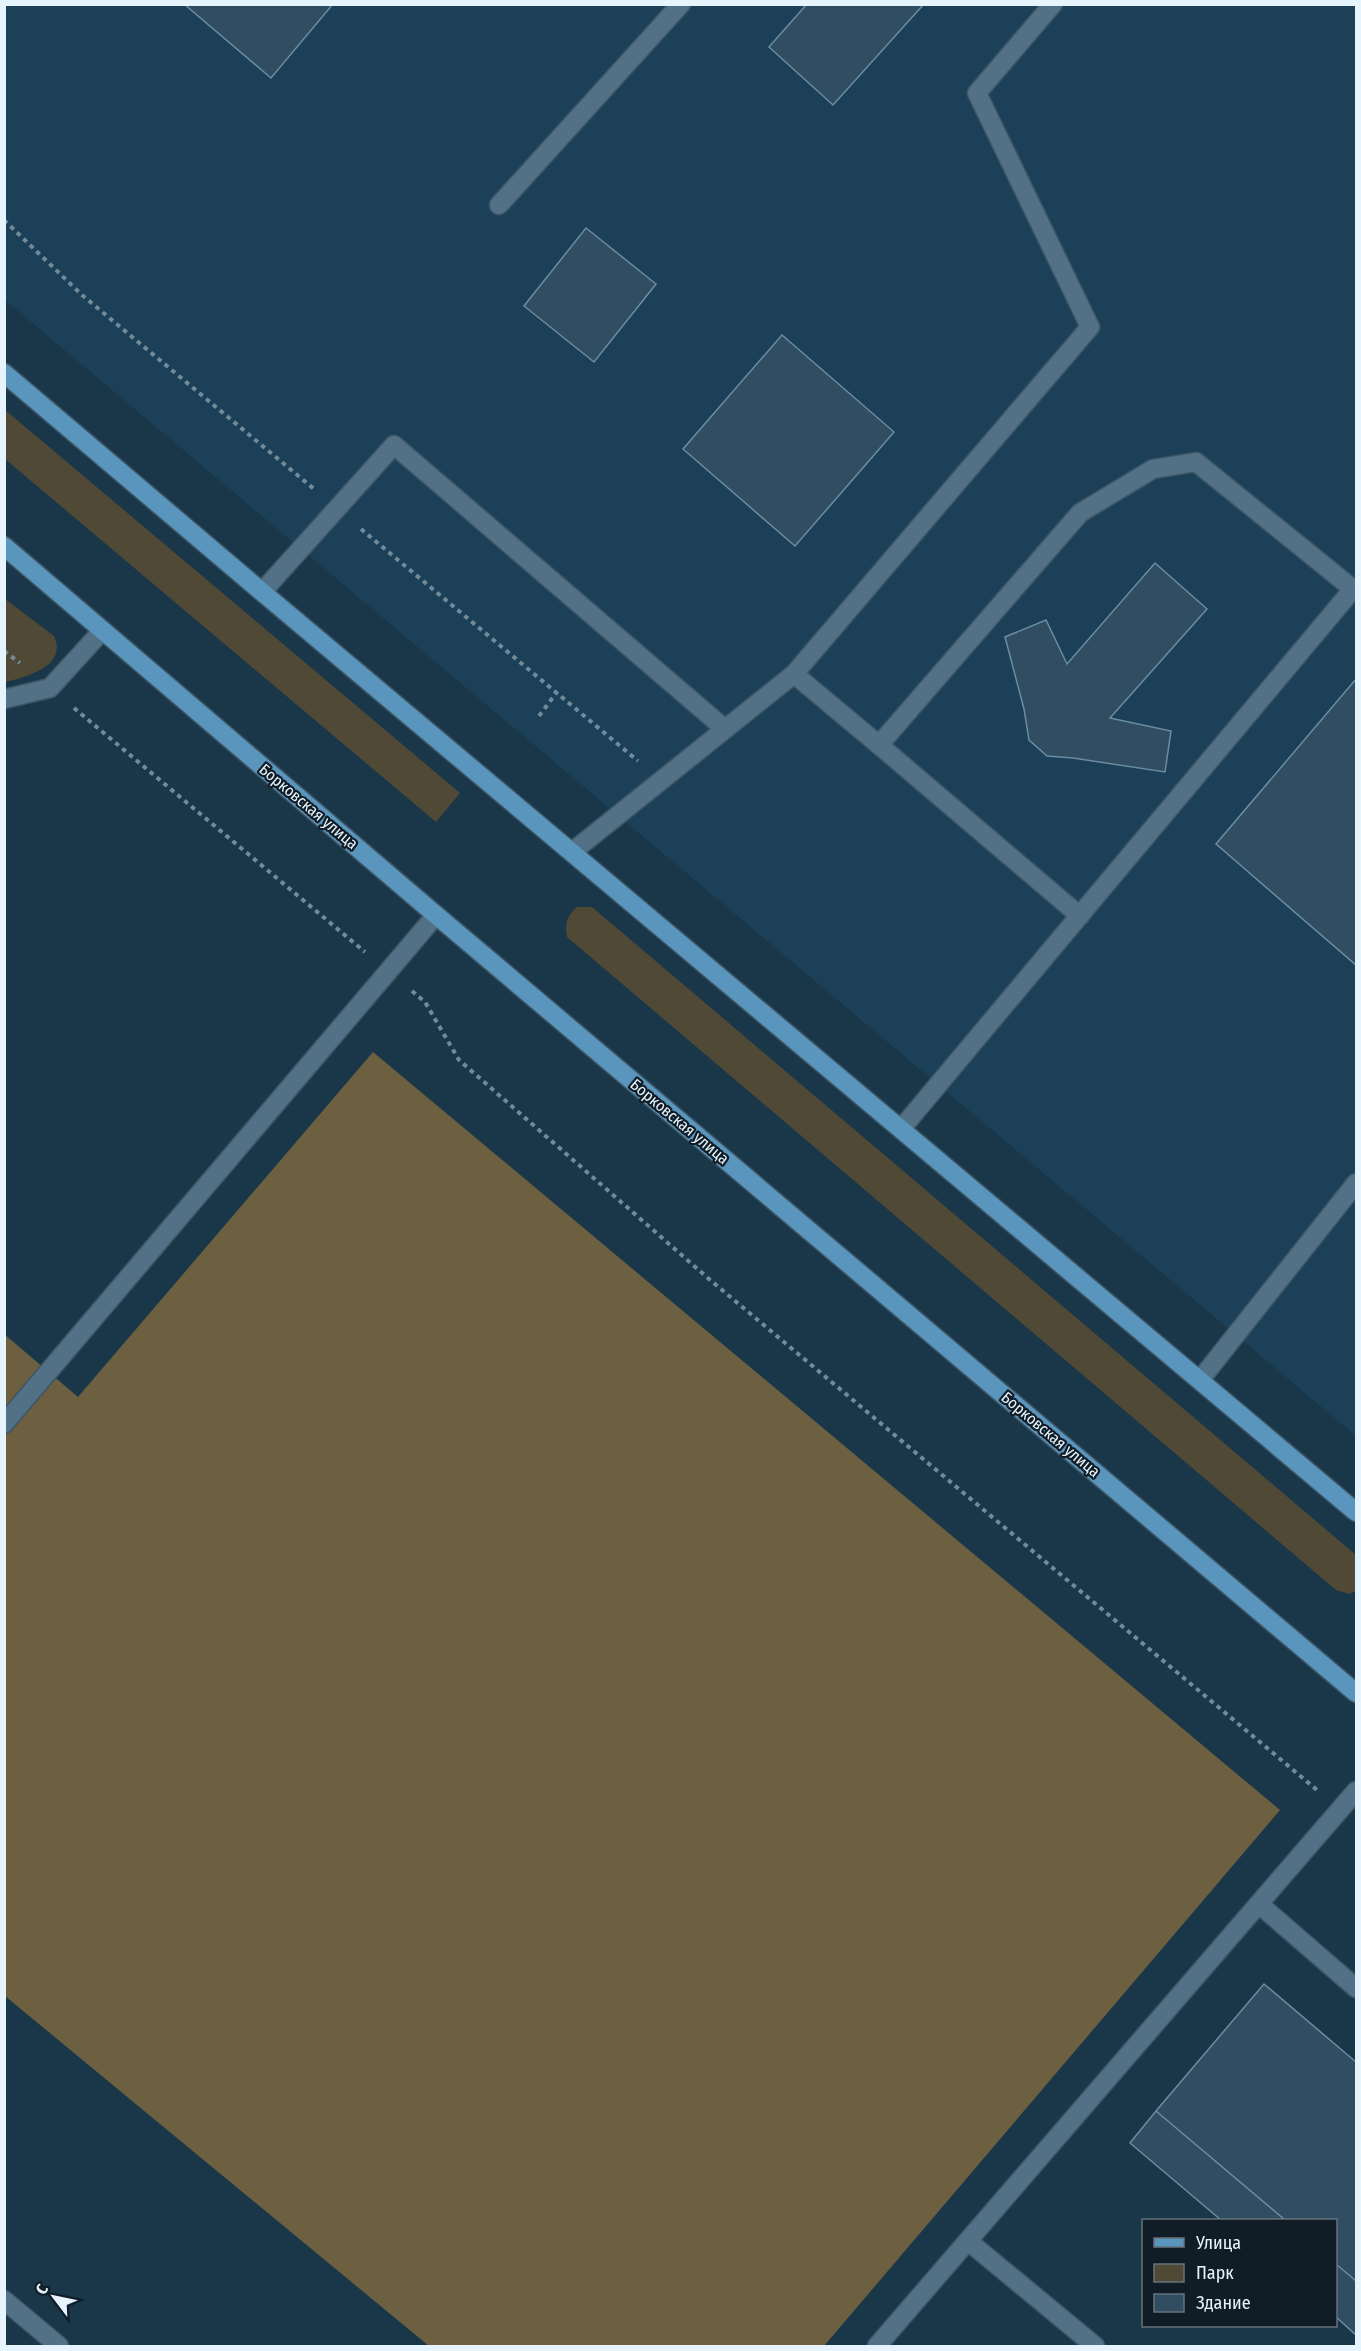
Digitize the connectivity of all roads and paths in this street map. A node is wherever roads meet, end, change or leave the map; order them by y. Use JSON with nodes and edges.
{"nodes":[{"id":1,"x":681,"y":4,"type":"edge"},
{"id":2,"x":1053,"y":4,"type":"edge"},
{"id":3,"x":499,"y":205,"type":"dead end"},
{"id":4,"x":4,"y":220,"type":"edge"},
{"id":5,"x":4,"y":373,"type":"edge"},
{"id":6,"x":337,"y":508,"type":"junction"},
{"id":7,"x":4,"y":546,"type":"edge"},
{"id":8,"x":1355,"y":589,"type":"edge"},
{"id":9,"x":262,"y":592,"type":"junction"},
{"id":10,"x":102,"y":631,"type":"junction"},
{"id":11,"x":4,"y":651,"type":"edge"},
{"id":12,"x":794,"y":674,"type":"junction"},
{"id":13,"x":50,"y":688,"type":"junction"},
{"id":14,"x":557,"y":692,"type":"junction"},
{"id":15,"x":4,"y":699,"type":"edge"},
{"id":16,"x":539,"y":716,"type":"dead end"},
{"id":17,"x":725,"y":729,"type":"junction"},
{"id":18,"x":879,"y":746,"type":"junction"},
{"id":19,"x":661,"y":780,"type":"junction"},
{"id":20,"x":572,"y":852,"type":"junction"},
{"id":21,"x":436,"y":915,"type":"junction"},
{"id":22,"x":1080,"y":916,"type":"junction"},
{"id":23,"x":388,"y":971,"type":"junction"},
{"id":24,"x":901,"y":1129,"type":"junction"},
{"id":25,"x":1356,"y":1183,"type":"edge"},
{"id":26,"x":1200,"y":1380,"type":"junction"},
{"id":27,"x":4,"y":1424,"type":"edge"},
{"id":28,"x":1356,"y":1512,"type":"edge"},
{"id":29,"x":1356,"y":1693,"type":"edge"},
{"id":30,"x":1356,"y":1791,"type":"edge"},
{"id":31,"x":1341,"y":1810,"type":"junction"},
{"id":32,"x":1259,"y":1904,"type":"junction"},
{"id":33,"x":1356,"y":1989,"type":"edge"},
{"id":34,"x":968,"y":2241,"type":"junction"},
{"id":35,"x":4,"y":2300,"type":"edge"},
{"id":36,"x":59,"y":2346,"type":"edge"},
{"id":37,"x":877,"y":2346,"type":"edge"},
{"id":38,"x":1095,"y":2346,"type":"edge"}],
"edges":[{"from":1,"to":3,"type":"street"},
{"from":2,"to":12,"type":"street"},
{"from":4,"to":6,"type":"path"},
{"from":5,"to":9,"type":"main road"},
{"from":6,"to":9,"type":"street"},
{"from":6,"to":14,"type":"path"},
{"from":6,"to":17,"type":"street"},
{"from":7,"to":10,"type":"main road","name":"Борковская улица"},
{"from":8,"to":18,"type":"street"},
{"from":8,"to":22,"type":"street"},
{"from":9,"to":20,"type":"main road"},
{"from":10,"to":13,"type":"street"},
{"from":10,"to":21,"type":"main road","name":"Борковская улица"},
{"from":11,"to":13,"type":"path"},
{"from":12,"to":17,"type":"street"},
{"from":12,"to":18,"type":"street"},
{"from":13,"to":15,"type":"street"},
{"from":13,"to":23,"type":"path"},
{"from":14,"to":16,"type":"path"},
{"from":14,"to":19,"type":"path"},
{"from":17,"to":19,"type":"street"},
{"from":18,"to":22,"type":"street"},
{"from":19,"to":20,"type":"street"},
{"from":20,"to":24,"type":"main road"},
{"from":21,"to":23,"type":"street"},
{"from":21,"to":29,"type":"main road","name":"Борковская улица"},
{"from":22,"to":24,"type":"street"},
{"from":23,"to":27,"type":"street"},
{"from":23,"to":31,"type":"path"},
{"from":24,"to":26,"type":"main road"},
{"from":25,"to":26,"type":"street"},
{"from":26,"to":28,"type":"main road"},
{"from":30,"to":31,"type":"street"},
{"from":31,"to":32,"type":"street"},
{"from":32,"to":33,"type":"street"},
{"from":32,"to":34,"type":"street"},
{"from":34,"to":37,"type":"street"},
{"from":34,"to":38,"type":"street"},
{"from":35,"to":36,"type":"street"}]}
